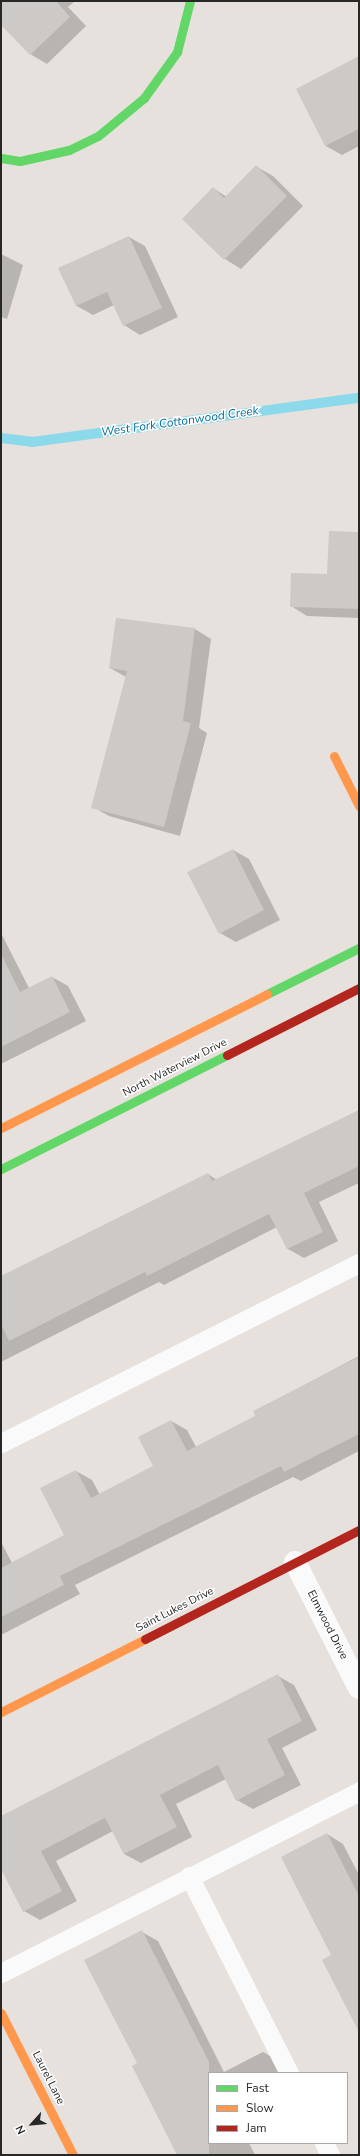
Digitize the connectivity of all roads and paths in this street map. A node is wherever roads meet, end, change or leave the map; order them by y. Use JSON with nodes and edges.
{"nodes":[{"id":1,"x":190,"y":1,"type":"edge"},
{"id":2,"x":1,"y":158,"type":"edge"},
{"id":3,"x":334,"y":756,"type":"dead end"},
{"id":4,"x":359,"y":806,"type":"edge"},
{"id":5,"x":359,"y":948,"type":"edge"},
{"id":6,"x":359,"y":988,"type":"edge"},
{"id":7,"x":1,"y":1128,"type":"edge"},
{"id":8,"x":1,"y":1170,"type":"edge"},
{"id":9,"x":359,"y":1263,"type":"edge"},
{"id":10,"x":1,"y":1442,"type":"edge"},
{"id":11,"x":359,"y":1530,"type":"edge"},
{"id":12,"x":295,"y":1562,"type":"junction"},
{"id":13,"x":359,"y":1688,"type":"edge"},
{"id":14,"x":1,"y":1712,"type":"edge"},
{"id":15,"x":359,"y":1791,"type":"edge"},
{"id":16,"x":189,"y":1876,"type":"junction"},
{"id":17,"x":1,"y":1973,"type":"edge"},
{"id":18,"x":1,"y":2013,"type":"edge"},
{"id":19,"x":288,"y":2072,"type":"edge"},
{"id":20,"x":324,"y":2144,"type":"edge"},
{"id":21,"x":73,"y":2155,"type":"edge"},
{"id":22,"x":330,"y":2155,"type":"edge"}],
"edges":[{"from":1,"to":2,"type":"street"},
{"from":3,"to":4,"type":"street"},
{"from":5,"to":7,"type":"street"},
{"from":6,"to":8,"type":"street","name":"North Waterview Drive"},
{"from":9,"to":10,"type":"lane"},
{"from":11,"to":12,"type":"street","name":"Saint Lukes Drive"},
{"from":12,"to":13,"type":"street","name":"Elmwood Drive"},
{"from":12,"to":14,"type":"street","name":"Saint Lukes Drive"},
{"from":15,"to":16,"type":"lane"},
{"from":16,"to":17,"type":"lane"},
{"from":16,"to":19,"type":"lane"},
{"from":18,"to":21,"type":"street","name":"Laurel Lane"},
{"from":20,"to":22,"type":"lane"}]}
